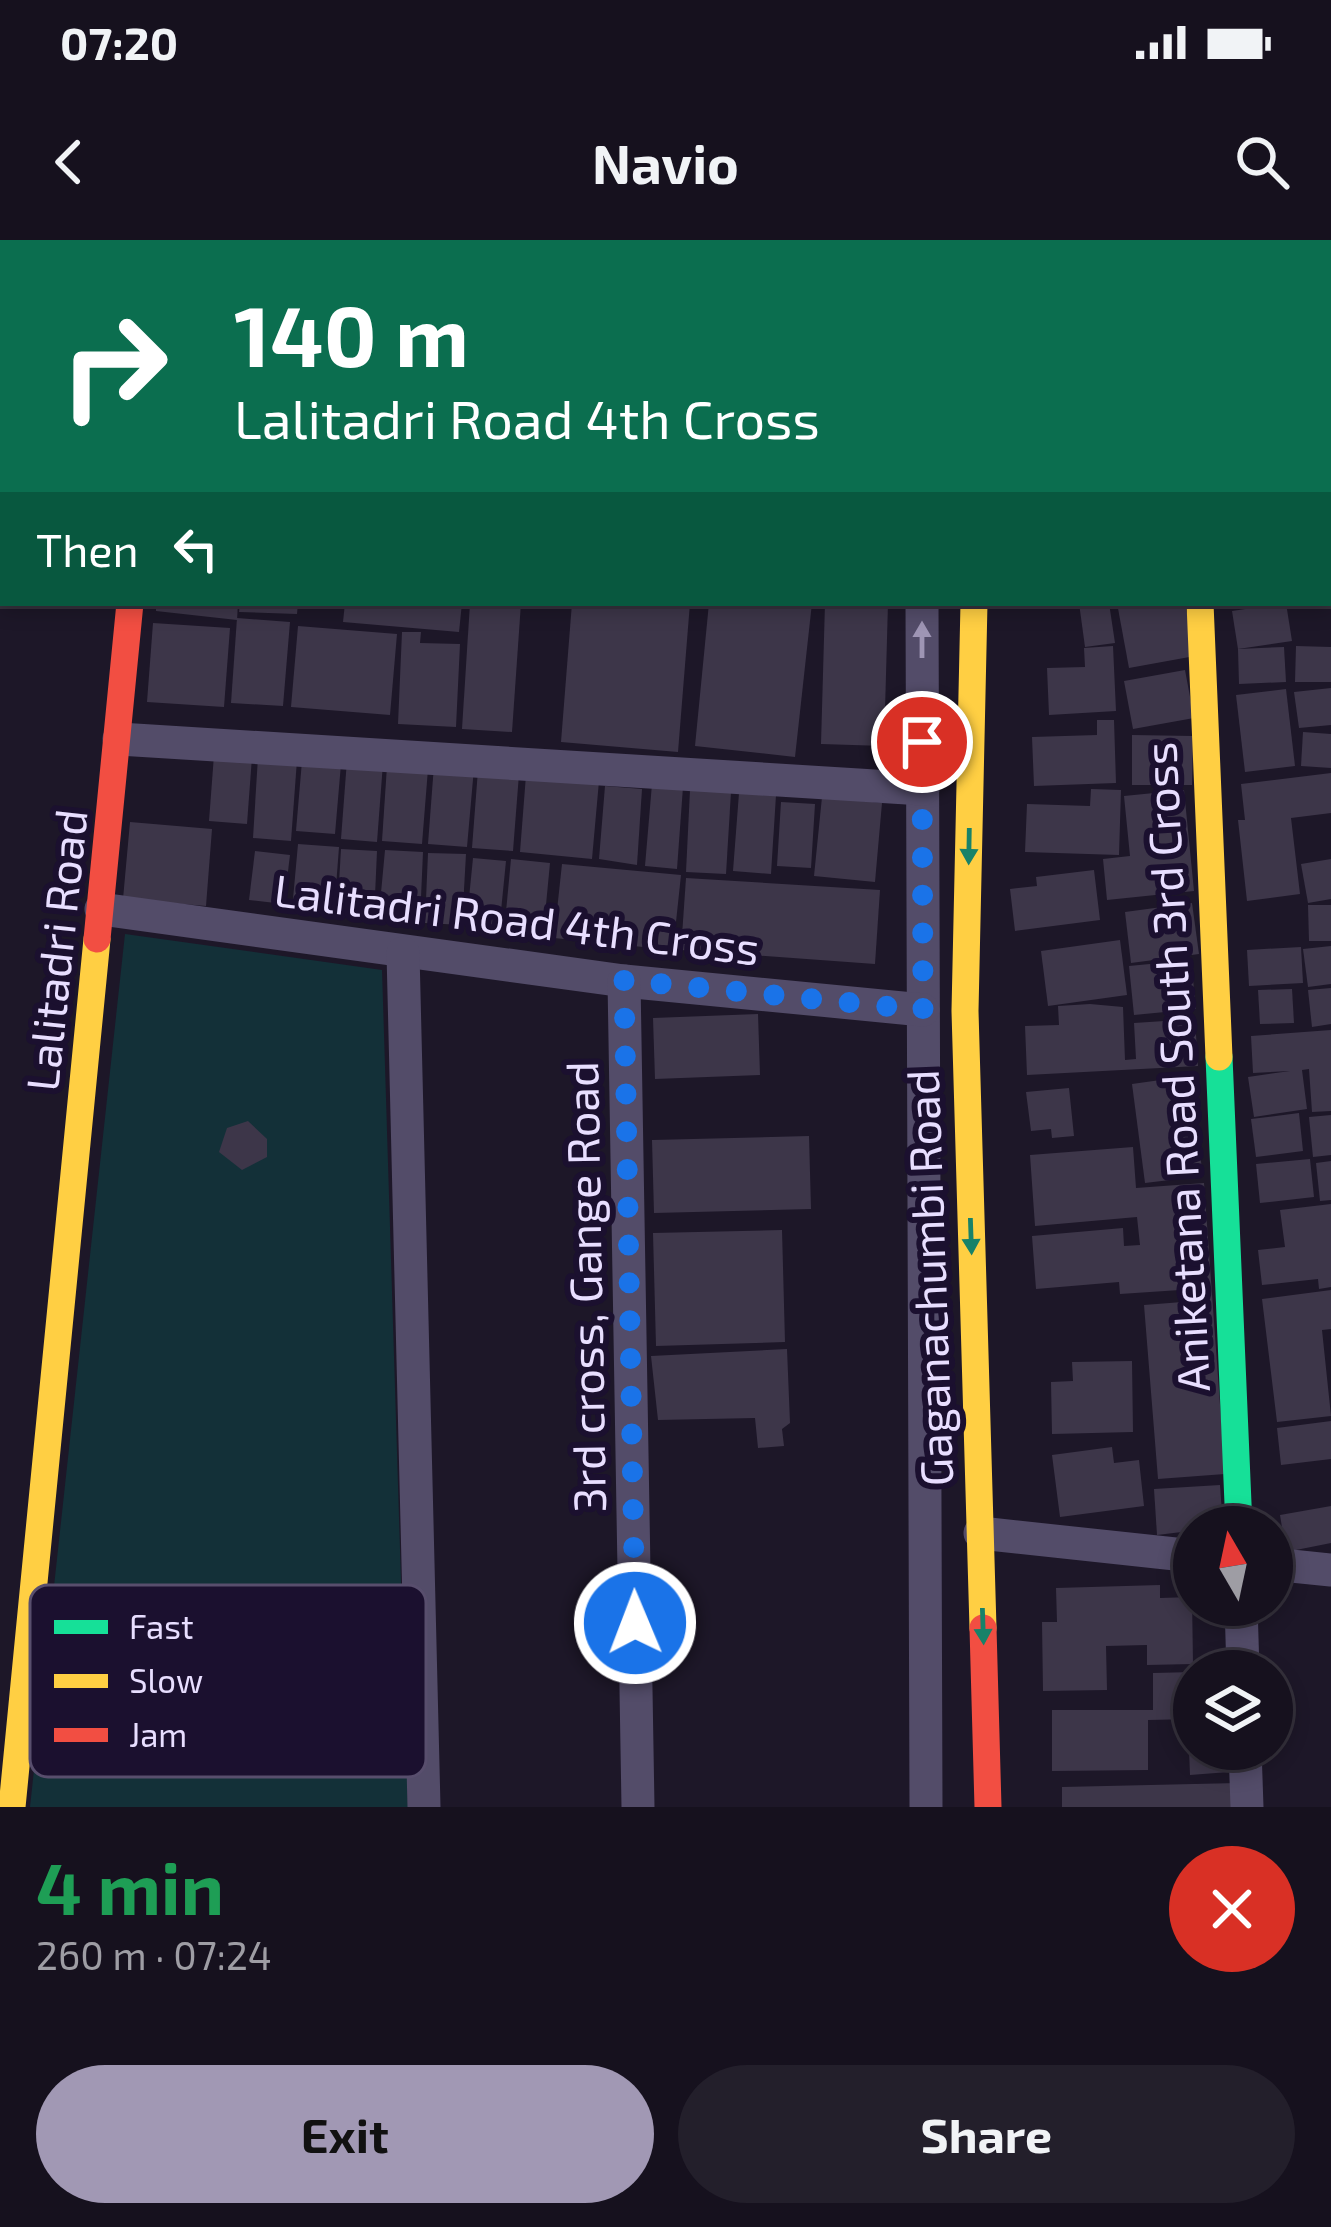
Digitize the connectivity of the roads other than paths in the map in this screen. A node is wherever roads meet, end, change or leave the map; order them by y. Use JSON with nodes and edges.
{"nodes":[{"id":1,"x":130,"y":606,"type":"edge"},
{"id":2,"x":922,"y":606,"type":"edge"},
{"id":3,"x":974,"y":606,"type":"edge"},
{"id":4,"x":1200,"y":606,"type":"edge"},
{"id":5,"x":119,"y":739,"type":"junction"},
{"id":6,"x":922,"y":789,"type":"junction"},
{"id":7,"x":101,"y":909,"type":"junction"},
{"id":8,"x":403,"y":953,"type":"junction"},
{"id":9,"x":624,"y":980,"type":"junction"},
{"id":10,"x":923,"y":1010,"type":"junction"},
{"id":11,"x":1238,"y":1506,"type":"edge"},
{"id":12,"x":980,"y":1533,"type":"junction"},
{"id":13,"x":1173,"y":1554,"type":"edge"},
{"id":14,"x":1293,"y":1566,"type":"edge"},
{"id":15,"x":1331,"y":1570,"type":"edge"},
{"id":16,"x":34,"y":1585,"type":"edge"},
{"id":17,"x":419,"y":1585,"type":"edge"},
{"id":18,"x":30,"y":1625,"type":"edge"},
{"id":19,"x":1246,"y":1770,"type":"edge"},
{"id":20,"x":423,"y":1777,"type":"edge"},
{"id":21,"x":12,"y":1807,"type":"edge"},
{"id":22,"x":424,"y":1807,"type":"edge"},
{"id":23,"x":638,"y":1807,"type":"edge"},
{"id":24,"x":926,"y":1807,"type":"edge"},
{"id":25,"x":988,"y":1807,"type":"edge"},
{"id":26,"x":1247,"y":1807,"type":"edge"}],
"edges":[{"from":1,"to":5,"type":"street","name":"Lalitadri Road"},
{"from":6,"to":2,"type":"street","name":"Gaganachumbi Road","one_way":true},
{"from":3,"to":12,"type":"street","name":"Gaganachumbi Road","one_way":true},
{"from":4,"to":11,"type":"street","name":"Aniketana Road South 3rd Cross"},
{"from":5,"to":6,"type":"street"},
{"from":5,"to":7,"type":"street","name":"Lalitadri Road"},
{"from":6,"to":10,"type":"street","name":"Gaganachumbi Road"},
{"from":7,"to":8,"type":"street","name":"Lalitadri Road 4th Cross"},
{"from":7,"to":16,"type":"street","name":"Lalitadri Road"},
{"from":8,"to":9,"type":"street","name":"Lalitadri Road 4th Cross"},
{"from":8,"to":17,"type":"street"},
{"from":9,"to":10,"type":"street","name":"Lalitadri Road 4th Cross"},
{"from":9,"to":23,"type":"street","name":"3rd cross, Gange Road"},
{"from":10,"to":24,"type":"street","name":"Gaganachumbi Road"},
{"from":12,"to":13,"type":"street"},
{"from":12,"to":25,"type":"street","name":"Gaganachumbi Road","one_way":true},
{"from":14,"to":15,"type":"street"},
{"from":18,"to":21,"type":"street","name":"Lalitadri Road"},
{"from":19,"to":26,"type":"street"},
{"from":20,"to":22,"type":"street"}]}
